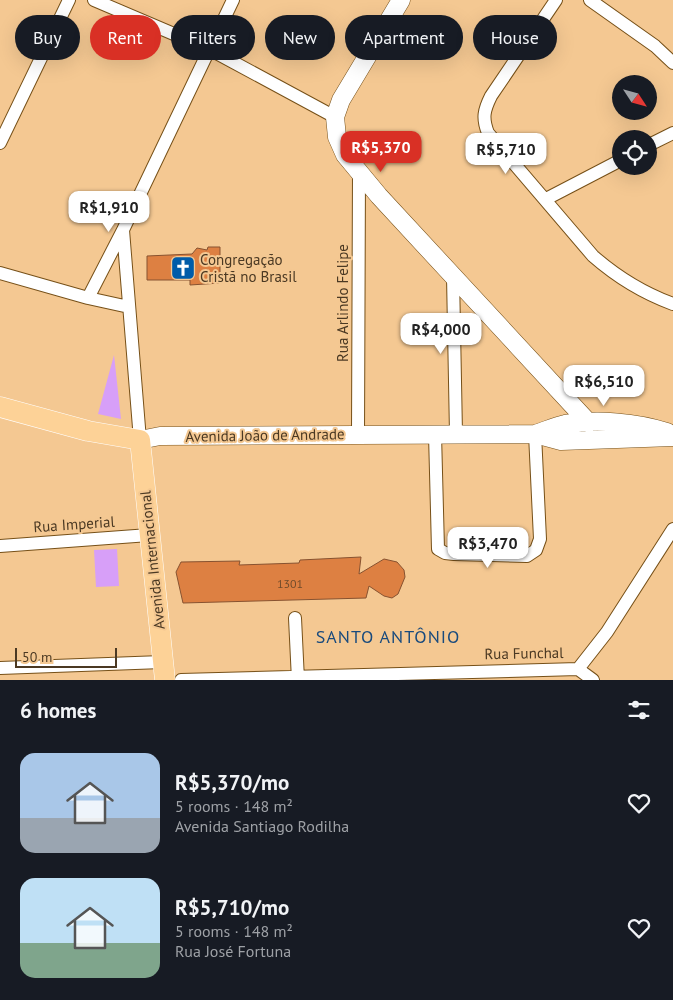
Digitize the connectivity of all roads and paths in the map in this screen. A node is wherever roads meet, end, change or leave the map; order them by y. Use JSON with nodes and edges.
{"nodes":[{"id":1,"x":69,"y":0,"type":"edge"},
{"id":2,"x":94,"y":0,"type":"edge"},
{"id":3,"x":233,"y":0,"type":"edge"},
{"id":4,"x":401,"y":0,"type":"edge"},
{"id":5,"x":556,"y":0,"type":"edge"},
{"id":6,"x":590,"y":0,"type":"edge"},
{"id":7,"x":226,"y":15,"type":"edge"},
{"id":8,"x":171,"y":33,"type":"edge"},
{"id":9,"x":204,"y":60,"type":"edge"},
{"id":10,"x":228,"y":60,"type":"edge"},
{"id":11,"x":673,"y":62,"type":"edge"},
{"id":12,"x":335,"y":117,"type":"junction"},
{"id":13,"x":673,"y":133,"type":"edge"},
{"id":14,"x":657,"y":141,"type":"edge"},
{"id":15,"x":0,"y":142,"type":"edge"},
{"id":16,"x":612,"y":165,"type":"edge"},
{"id":17,"x":359,"y":172,"type":"junction"},
{"id":18,"x":546,"y":199,"type":"junction"},
{"id":19,"x":123,"y":230,"type":"junction"},
{"id":20,"x":0,"y":273,"type":"edge"},
{"id":21,"x":454,"y":276,"type":"junction"},
{"id":22,"x":88,"y":298,"type":"junction"},
{"id":23,"x":673,"y":304,"type":"edge"},
{"id":24,"x":129,"y":307,"type":"junction"},
{"id":25,"x":569,"y":400,"type":"junction"},
{"id":26,"x":0,"y":407,"type":"edge"},
{"id":27,"x":589,"y":423,"type":"junction"},
{"id":28,"x":564,"y":424,"type":"junction"},
{"id":29,"x":358,"y":434,"type":"junction"},
{"id":30,"x":434,"y":434,"type":"junction"},
{"id":31,"x":456,"y":434,"type":"junction"},
{"id":32,"x":673,"y":435,"type":"edge"},
{"id":33,"x":541,"y":436,"type":"junction"},
{"id":34,"x":140,"y":440,"type":"junction"},
{"id":35,"x":673,"y":529,"type":"edge"},
{"id":36,"x":149,"y":535,"type":"junction"},
{"id":37,"x":0,"y":546,"type":"edge"},
{"id":38,"x":295,"y":618,"type":"dead end"},
{"id":39,"x":0,"y":668,"type":"edge"},
{"id":40,"x":578,"y":669,"type":"junction"},
{"id":41,"x":164,"y":671,"type":"edge"},
{"id":42,"x":298,"y":678,"type":"edge"},
{"id":43,"x":181,"y":680,"type":"edge"},
{"id":44,"x":593,"y":680,"type":"edge"}],
"edges":[{"from":1,"to":15,"type":"street"},
{"from":2,"to":8,"type":"street"},
{"from":3,"to":7,"type":"street"},
{"from":4,"to":12,"type":"main road"},
{"from":5,"to":18,"type":"street"},
{"from":6,"to":11,"type":"street"},
{"from":9,"to":19,"type":"street"},
{"from":10,"to":12,"type":"street"},
{"from":12,"to":17,"type":"main road"},
{"from":13,"to":14,"type":"street"},
{"from":16,"to":18,"type":"street"},
{"from":17,"to":21,"type":"main road"},
{"from":17,"to":29,"type":"street","name":"Rua Arlindo Felipe"},
{"from":18,"to":23,"type":"street"},
{"from":19,"to":22,"type":"street"},
{"from":19,"to":24,"type":"street"},
{"from":20,"to":22,"type":"street"},
{"from":21,"to":25,"type":"main road"},
{"from":21,"to":31,"type":"street"},
{"from":22,"to":24,"type":"street"},
{"from":24,"to":34,"type":"street"},
{"from":25,"to":27,"type":"main road"},
{"from":25,"to":28,"type":"main road"},
{"from":26,"to":34,"type":"main road","name":"Avenida João de Andrade"},
{"from":27,"to":28,"type":"main road","name":"Avenida João de Andrade"},
{"from":27,"to":32,"type":"main road","name":"Avenida João de Andrade"},
{"from":28,"to":33,"type":"main road","name":"Avenida João de Andrade"},
{"from":29,"to":30,"type":"main road","name":"Avenida João de Andrade"},
{"from":29,"to":34,"type":"main road","name":"Avenida João de Andrade"},
{"from":30,"to":31,"type":"main road","name":"Avenida João de Andrade"},
{"from":30,"to":33,"type":"street"},
{"from":31,"to":33,"type":"main road","name":"Avenida João de Andrade"},
{"from":32,"to":33,"type":"main road","name":"Avenida João de Andrade"},
{"from":34,"to":36,"type":"main road","name":"Avenida Internacional"},
{"from":35,"to":40,"type":"street","name":"Rua Funchal"},
{"from":36,"to":37,"type":"street","name":"Rua Imperial"},
{"from":36,"to":41,"type":"main road","name":"Avenida Internacional"},
{"from":38,"to":42,"type":"street"},
{"from":39,"to":41,"type":"street"},
{"from":40,"to":42,"type":"street","name":"Rua Funchal"},
{"from":40,"to":44,"type":"street"},
{"from":42,"to":43,"type":"street","name":"Rua Funchal"}]}
